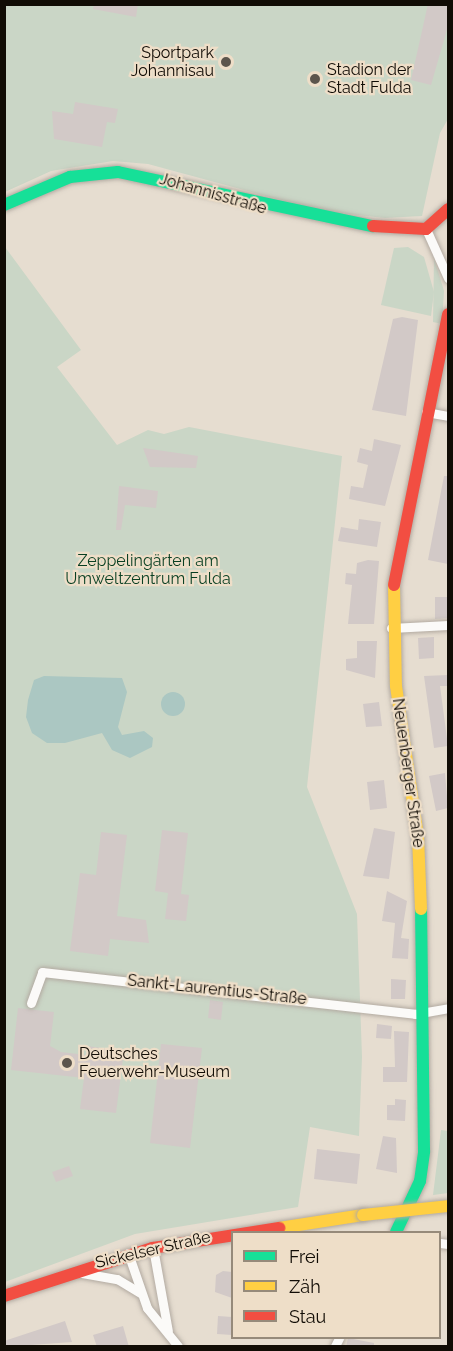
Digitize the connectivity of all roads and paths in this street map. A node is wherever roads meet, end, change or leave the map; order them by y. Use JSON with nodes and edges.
{"nodes":[{"id":1,"x":4,"y":205,"type":"edge"},
{"id":2,"x":448,"y":209,"type":"edge"},
{"id":3,"x":426,"y":229,"type":"junction"},
{"id":4,"x":448,"y":278,"type":"edge"},
{"id":5,"x":448,"y":314,"type":"edge"},
{"id":6,"x":426,"y":412,"type":"junction"},
{"id":7,"x":448,"y":416,"type":"edge"},
{"id":8,"x":448,"y":625,"type":"edge"},
{"id":9,"x":392,"y":628,"type":"junction"},
{"id":10,"x":30,"y":1003,"type":"dead end"},
{"id":11,"x":448,"y":1008,"type":"edge"},
{"id":12,"x":424,"y":1014,"type":"junction"},
{"id":13,"x":448,"y":1206,"type":"edge"},
{"id":14,"x":261,"y":1231,"type":"edge"},
{"id":15,"x":397,"y":1231,"type":"edge"},
{"id":16,"x":231,"y":1236,"type":"edge"},
{"id":17,"x":153,"y":1248,"type":"junction"},
{"id":18,"x":128,"y":1253,"type":"junction"},
{"id":19,"x":71,"y":1271,"type":"junction"},
{"id":20,"x":140,"y":1293,"type":"junction"},
{"id":21,"x":4,"y":1296,"type":"edge"},
{"id":22,"x":168,"y":1331,"type":"junction"},
{"id":23,"x":178,"y":1347,"type":"edge"}],
"edges":[{"from":1,"to":3,"type":"street","name":"Johannisstraße"},
{"from":2,"to":3,"type":"street"},
{"from":3,"to":4,"type":"street"},
{"from":5,"to":6,"type":"street","name":"Neuenberger Straße"},
{"from":6,"to":7,"type":"street"},
{"from":6,"to":9,"type":"street","name":"Neuenberger Straße"},
{"from":8,"to":9,"type":"street"},
{"from":9,"to":12,"type":"street","name":"Neuenberger Straße"},
{"from":10,"to":12,"type":"street","name":"Sankt-Laurentius-Straße"},
{"from":11,"to":12,"type":"street"},
{"from":12,"to":15,"type":"street","name":"Neuenberger Straße"},
{"from":13,"to":14,"type":"street","name":"Sickelser Straße","bridge":true},
{"from":16,"to":17,"type":"street","name":"Sickelser Straße","bridge":true},
{"from":17,"to":18,"type":"street","name":"Sickelser Straße"},
{"from":17,"to":22,"type":"street"},
{"from":18,"to":19,"type":"street","name":"Sickelser Straße"},
{"from":18,"to":20,"type":"street"},
{"from":19,"to":20,"type":"street"},
{"from":19,"to":21,"type":"street","name":"Sickelser Straße"},
{"from":20,"to":22,"type":"street"},
{"from":22,"to":23,"type":"street"}]}
